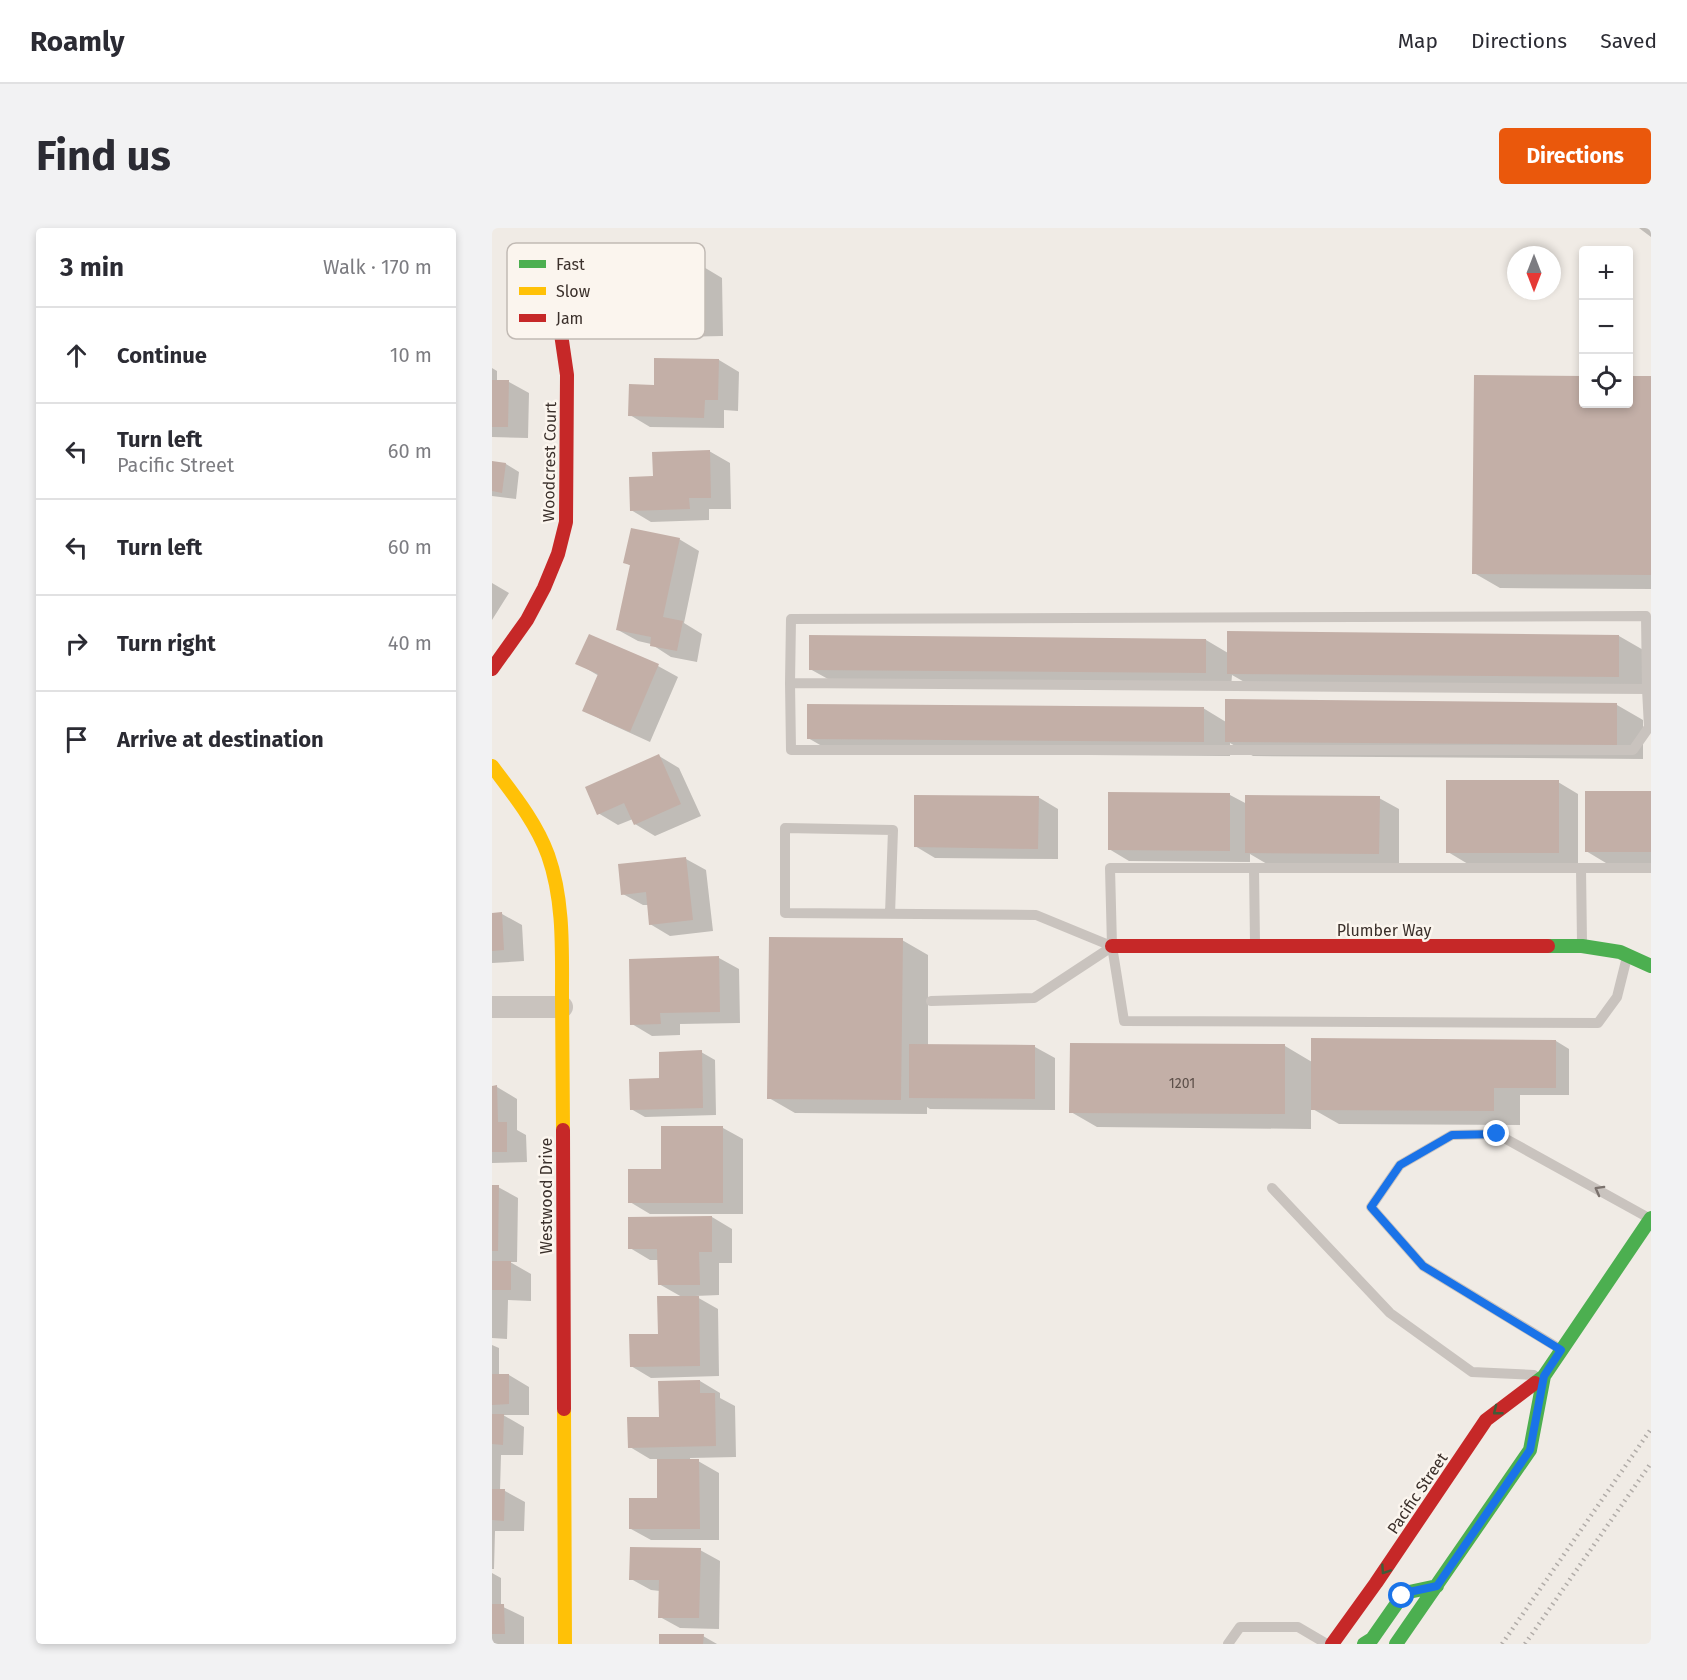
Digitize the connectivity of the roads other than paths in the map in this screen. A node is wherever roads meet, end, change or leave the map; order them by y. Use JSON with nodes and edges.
{"nodes":[{"id":1,"x":562,"y":339,"type":"edge"},
{"id":2,"x":492,"y":669,"type":"edge"},
{"id":3,"x":790,"y":683,"type":"junction"},
{"id":4,"x":1647,"y":689,"type":"junction"},
{"id":5,"x":1650,"y":727,"type":"edge"},
{"id":6,"x":492,"y":766,"type":"edge"},
{"id":7,"x":1254,"y":868,"type":"junction"},
{"id":8,"x":1581,"y":868,"type":"junction"},
{"id":9,"x":1651,"y":868,"type":"edge"},
{"id":10,"x":890,"y":914,"type":"junction"},
{"id":11,"x":1112,"y":946,"type":"junction"},
{"id":12,"x":1255,"y":946,"type":"junction"},
{"id":13,"x":1582,"y":946,"type":"junction"},
{"id":14,"x":1628,"y":956,"type":"junction"},
{"id":15,"x":1651,"y":966,"type":"edge"},
{"id":16,"x":931,"y":1001,"type":"dead end"},
{"id":17,"x":492,"y":1007,"type":"edge"},
{"id":18,"x":562,"y":1007,"type":"junction"},
{"id":19,"x":1272,"y":1188,"type":"dead end"},
{"id":20,"x":1651,"y":1218,"type":"edge"},
{"id":21,"x":1561,"y":1350,"type":"junction"},
{"id":22,"x":1544,"y":1376,"type":"junction"},
{"id":23,"x":1437,"y":1586,"type":"junction"},
{"id":24,"x":565,"y":1644,"type":"edge"},
{"id":25,"x":1228,"y":1644,"type":"edge"},
{"id":26,"x":1327,"y":1644,"type":"edge"},
{"id":27,"x":1332,"y":1644,"type":"edge"},
{"id":28,"x":1364,"y":1644,"type":"edge"},
{"id":29,"x":1396,"y":1644,"type":"edge"}],
"edges":[{"from":1,"to":2,"type":"street","name":"Woodcrest Court"},
{"from":3,"to":4,"type":"lane"},
{"from":3,"to":4,"type":"lane"},
{"from":3,"to":5,"type":"lane"},
{"from":4,"to":5,"type":"lane"},
{"from":6,"to":18,"type":"street","name":"Westwood Drive"},
{"from":7,"to":8,"type":"lane"},
{"from":7,"to":11,"type":"lane"},
{"from":7,"to":12,"type":"lane"},
{"from":8,"to":9,"type":"lane"},
{"from":8,"to":13,"type":"lane"},
{"from":10,"to":10,"type":"lane"},
{"from":10,"to":11,"type":"lane"},
{"from":11,"to":12,"type":"street","name":"Plumber Way"},
{"from":11,"to":14,"type":"lane"},
{"from":11,"to":16,"type":"lane"},
{"from":12,"to":13,"type":"street","name":"Plumber Way"},
{"from":13,"to":14,"type":"street","name":"Plumber Way"},
{"from":14,"to":15,"type":"street","name":"Plumber Way"},
{"from":17,"to":18,"type":"street"},
{"from":18,"to":24,"type":"street","name":"Westwood Drive"},
{"from":19,"to":22,"type":"lane"},
{"from":20,"to":21,"type":"street","name":"Pacific Street"},
{"from":20,"to":21,"type":"lane","one_way":true},
{"from":21,"to":22,"type":"street","name":"Pacific Street"},
{"from":22,"to":23,"type":"street","name":"Pacific Street"},
{"from":22,"to":27,"type":"street","name":"Pacific Street","one_way":true},
{"from":23,"to":28,"type":"street"},
{"from":23,"to":29,"type":"street","name":"Pacific Street"},
{"from":25,"to":26,"type":"lane"}]}
